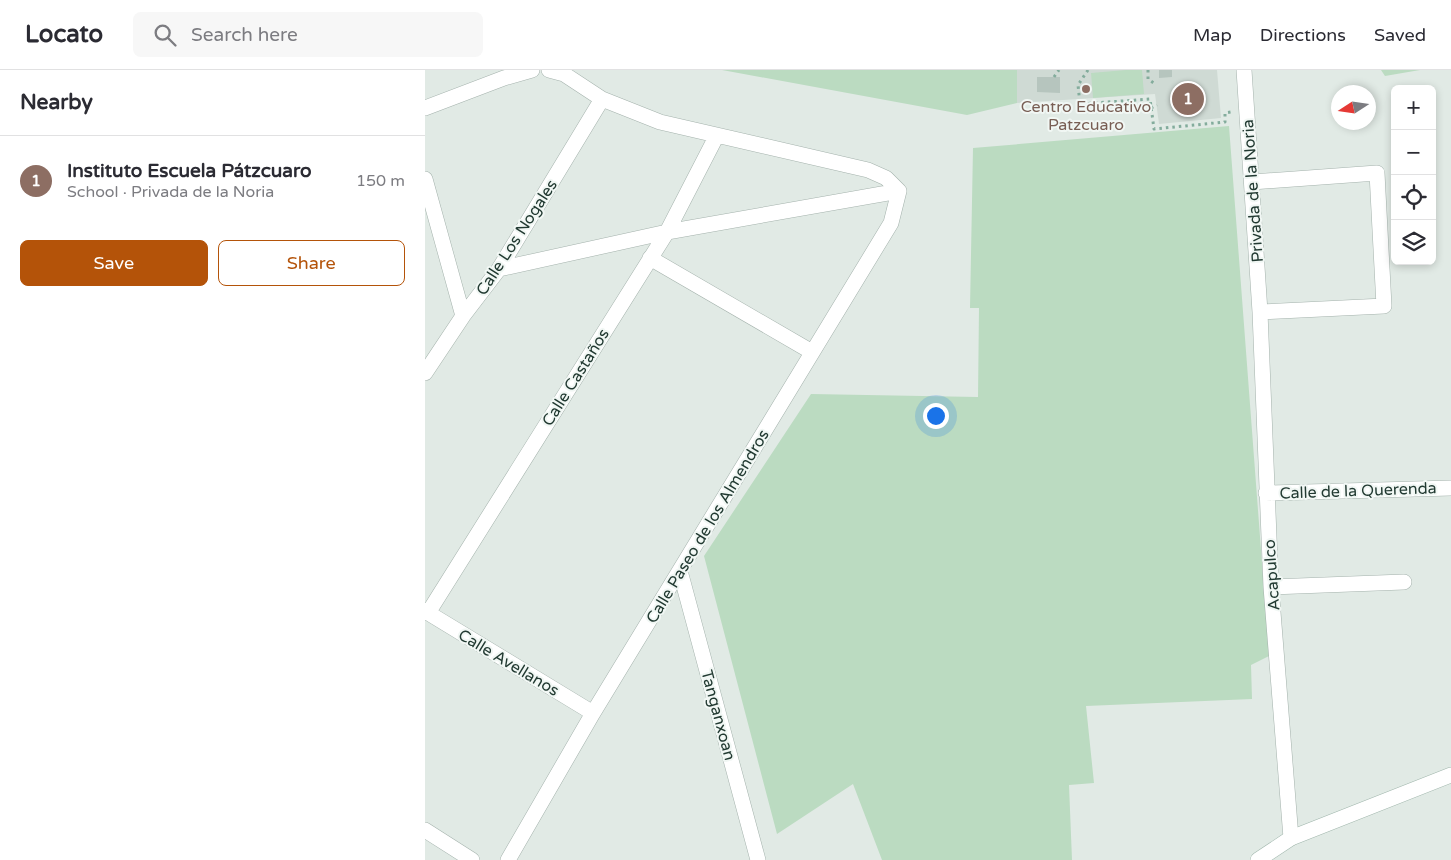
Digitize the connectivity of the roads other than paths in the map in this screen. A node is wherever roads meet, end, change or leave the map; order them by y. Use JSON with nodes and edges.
{"nodes":[{"id":1,"x":532,"y":70,"type":"edge"},
{"id":2,"x":549,"y":70,"type":"edge"},
{"id":3,"x":1244,"y":70,"type":"edge"},
{"id":4,"x":602,"y":99,"type":"junction"},
{"id":5,"x":425,"y":108,"type":"edge"},
{"id":6,"x":716,"y":137,"type":"junction"},
{"id":7,"x":425,"y":179,"type":"edge"},
{"id":8,"x":1252,"y":182,"type":"junction"},
{"id":9,"x":899,"y":191,"type":"junction"},
{"id":10,"x":667,"y":232,"type":"junction"},
{"id":11,"x":650,"y":258,"type":"junction"},
{"id":12,"x":499,"y":269,"type":"junction"},
{"id":13,"x":1260,"y":312,"type":"junction"},
{"id":14,"x":463,"y":316,"type":"junction"},
{"id":15,"x":812,"y":352,"type":"junction"},
{"id":16,"x":425,"y":373,"type":"edge"},
{"id":17,"x":1451,"y":488,"type":"edge"},
{"id":18,"x":1266,"y":493,"type":"junction"},
{"id":19,"x":680,"y":570,"type":"junction"},
{"id":20,"x":1404,"y":582,"type":"dead end"},
{"id":21,"x":1271,"y":587,"type":"junction"},
{"id":22,"x":427,"y":612,"type":"edge"},
{"id":23,"x":593,"y":713,"type":"junction"},
{"id":24,"x":1451,"y":775,"type":"edge"},
{"id":25,"x":425,"y":830,"type":"edge"},
{"id":26,"x":1291,"y":838,"type":"junction"},
{"id":27,"x":472,"y":860,"type":"edge"},
{"id":28,"x":508,"y":860,"type":"edge"},
{"id":29,"x":759,"y":860,"type":"edge"},
{"id":30,"x":1257,"y":860,"type":"edge"}],
"edges":[{"from":1,"to":5,"type":"street"},
{"from":2,"to":4,"type":"street"},
{"from":3,"to":8,"type":"street","name":"Privada de la Noria"},
{"from":4,"to":6,"type":"street"},
{"from":4,"to":12,"type":"street","name":"Calle Los Nogales"},
{"from":6,"to":9,"type":"street"},
{"from":6,"to":10,"type":"street","name":"Calle Castaños"},
{"from":7,"to":14,"type":"street"},
{"from":8,"to":13,"type":"street","name":"Privada de la Noria"},
{"from":8,"to":13,"type":"street"},
{"from":9,"to":10,"type":"street"},
{"from":9,"to":15,"type":"street","name":"Calle Paseo de los Almendros"},
{"from":10,"to":11,"type":"street","name":"Calle Castaños"},
{"from":10,"to":12,"type":"street"},
{"from":11,"to":15,"type":"street"},
{"from":11,"to":22,"type":"street","name":"Calle Castaños"},
{"from":12,"to":14,"type":"street","name":"Calle Los Nogales"},
{"from":13,"to":18,"type":"street","name":"Acapulco"},
{"from":14,"to":16,"type":"street","name":"Calle Los Nogales"},
{"from":15,"to":19,"type":"street","name":"Calle Paseo de los Almendros"},
{"from":17,"to":18,"type":"street","name":"Calle de la Querenda"},
{"from":18,"to":21,"type":"street","name":"Acapulco"},
{"from":19,"to":23,"type":"street","name":"Calle Paseo de los Almendros"},
{"from":19,"to":29,"type":"street","name":"Tanganxoan"},
{"from":20,"to":21,"type":"street"},
{"from":21,"to":26,"type":"street","name":"Acapulco"},
{"from":22,"to":23,"type":"street","name":"Calle Avellanos"},
{"from":23,"to":28,"type":"street","name":"Calle Paseo de los Almendros"},
{"from":24,"to":26,"type":"street"},
{"from":25,"to":27,"type":"street"},
{"from":26,"to":30,"type":"street"}]}
